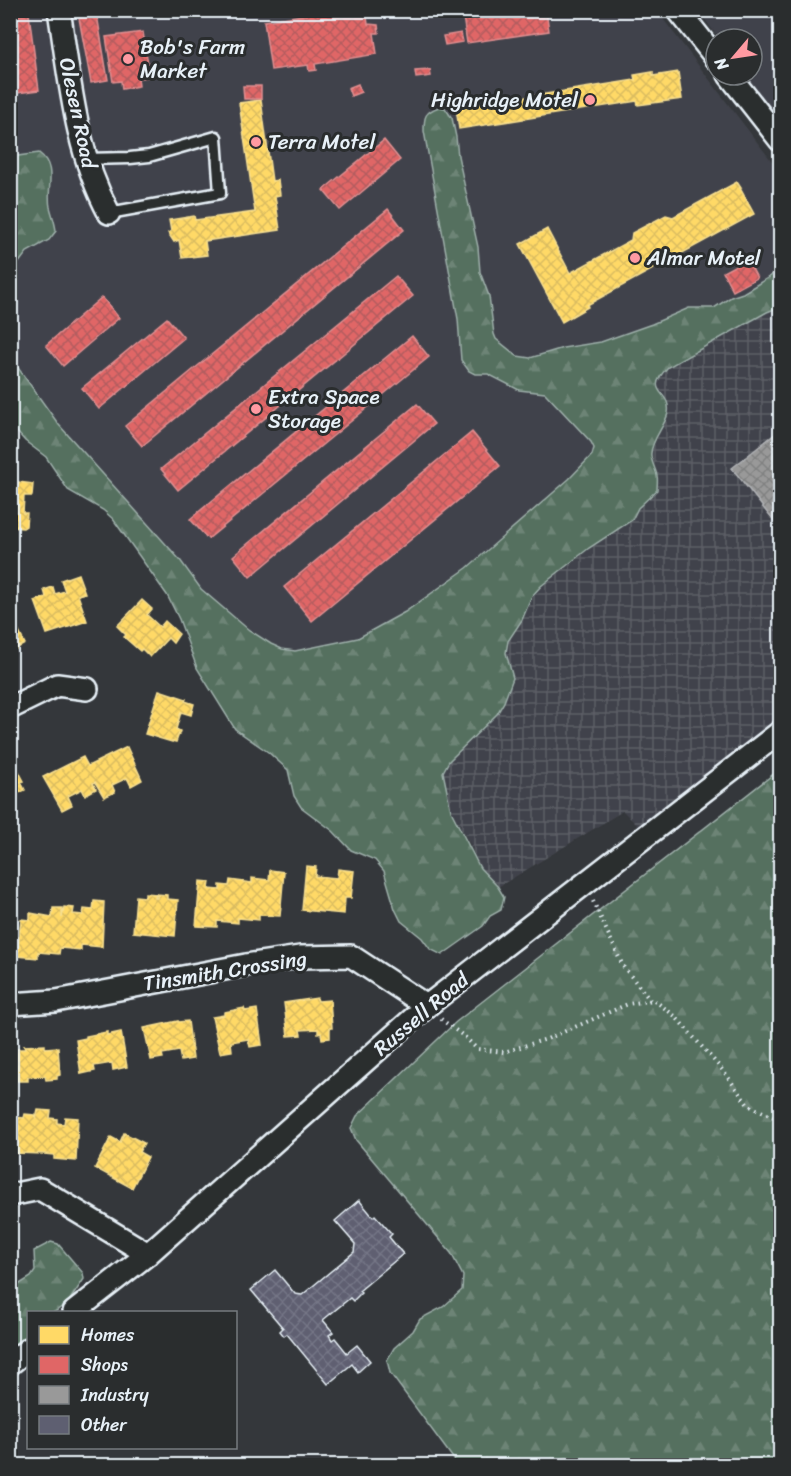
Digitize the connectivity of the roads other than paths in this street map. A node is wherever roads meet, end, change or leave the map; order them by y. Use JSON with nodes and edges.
{"nodes":[{"id":1,"x":59,"y":10,"type":"edge"},
{"id":2,"x":678,"y":10,"type":"edge"},
{"id":3,"x":704,"y":43,"type":"edge"},
{"id":4,"x":738,"y":87,"type":"edge"},
{"id":5,"x":780,"y":140,"type":"edge"},
{"id":6,"x":85,"y":159,"type":"junction"},
{"id":7,"x":109,"y":213,"type":"joint"},
{"id":8,"x":87,"y":689,"type":"dead end"},
{"id":9,"x":10,"y":708,"type":"edge"},
{"id":10,"x":780,"y":732,"type":"edge"},
{"id":11,"x":10,"y":1004,"type":"edge"},
{"id":12,"x":427,"y":1006,"type":"junction"},
{"id":13,"x":10,"y":1196,"type":"edge"},
{"id":14,"x":148,"y":1254,"type":"junction"},
{"id":15,"x":75,"y":1311,"type":"edge"},
{"id":16,"x":27,"y":1350,"type":"edge"},
{"id":17,"x":10,"y":1364,"type":"edge"}],
"edges":[{"from":1,"to":6,"type":"street","name":"Olesen Road"},
{"from":2,"to":3,"type":"street"},
{"from":4,"to":5,"type":"street"},
{"from":6,"to":7,"type":"street","name":"Olesen Road"},
{"from":6,"to":7,"type":"lane"},
{"from":8,"to":9,"type":"street"},
{"from":10,"to":12,"type":"street","name":"Russell Road"},
{"from":11,"to":12,"type":"street","name":"Tinsmith Crossing"},
{"from":12,"to":14,"type":"street","name":"Russell Road"},
{"from":13,"to":14,"type":"street"},
{"from":14,"to":15,"type":"street","name":"Russell Road"},
{"from":16,"to":17,"type":"street"}]}
